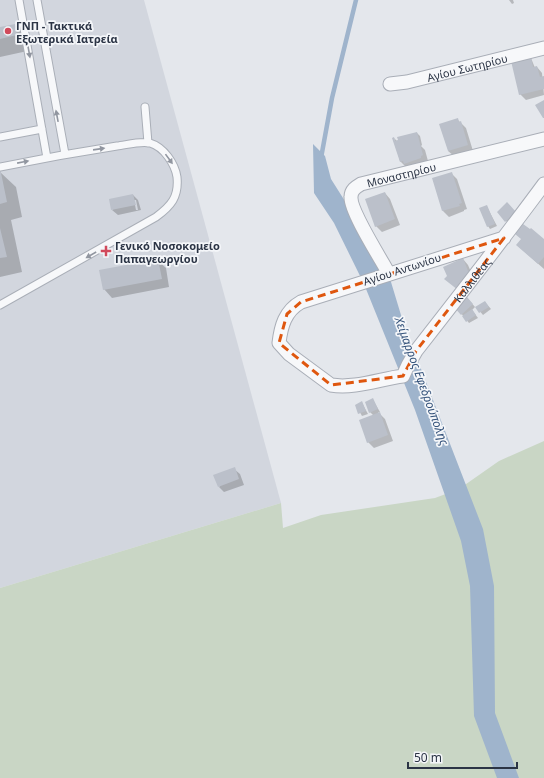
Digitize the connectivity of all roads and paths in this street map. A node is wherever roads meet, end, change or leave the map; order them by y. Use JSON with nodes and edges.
{"nodes":[{"id":1,"x":20,"y":0,"type":"edge"},
{"id":2,"x":37,"y":0,"type":"edge"},
{"id":3,"x":544,"y":48,"type":"edge"},
{"id":4,"x":390,"y":84,"type":"dead end"},
{"id":5,"x":145,"y":107,"type":"dead end"},
{"id":6,"x":42,"y":129,"type":"junction"},
{"id":7,"x":0,"y":137,"type":"edge"},
{"id":8,"x":544,"y":140,"type":"edge"},
{"id":9,"x":148,"y":143,"type":"junction"},
{"id":10,"x":65,"y":154,"type":"junction"},
{"id":11,"x":47,"y":158,"type":"junction"},
{"id":12,"x":0,"y":167,"type":"edge"},
{"id":13,"x":544,"y":184,"type":"edge"},
{"id":14,"x":504,"y":238,"type":"junction"},
{"id":15,"x":389,"y":274,"type":"junction"},
{"id":16,"x":301,"y":302,"type":"joint"},
{"id":17,"x":0,"y":305,"type":"edge"}],
"edges":[{"from":1,"to":6,"type":"lane","one_way":true},
{"from":10,"to":2,"type":"lane","one_way":true},
{"from":3,"to":4,"type":"street","name":"Αγίου Σωτηρίου"},
{"from":5,"to":9,"type":"lane"},
{"from":6,"to":7,"type":"lane"},
{"from":6,"to":11,"type":"lane"},
{"from":8,"to":15,"type":"street","name":"Μοναστηρίου"},
{"from":10,"to":9,"type":"lane","one_way":true},
{"from":9,"to":17,"type":"lane","one_way":true},
{"from":10,"to":11,"type":"lane"},
{"from":12,"to":11,"type":"lane","one_way":true},
{"from":13,"to":14,"type":"street","name":"Καλλιθέας"},
{"from":14,"to":15,"type":"street","name":"Αγίου Αντωνίου"},
{"from":14,"to":16,"type":"street","name":"Καλλιθέας"},
{"from":15,"to":16,"type":"street","name":"Αγίου Αντωνίου"}]}
